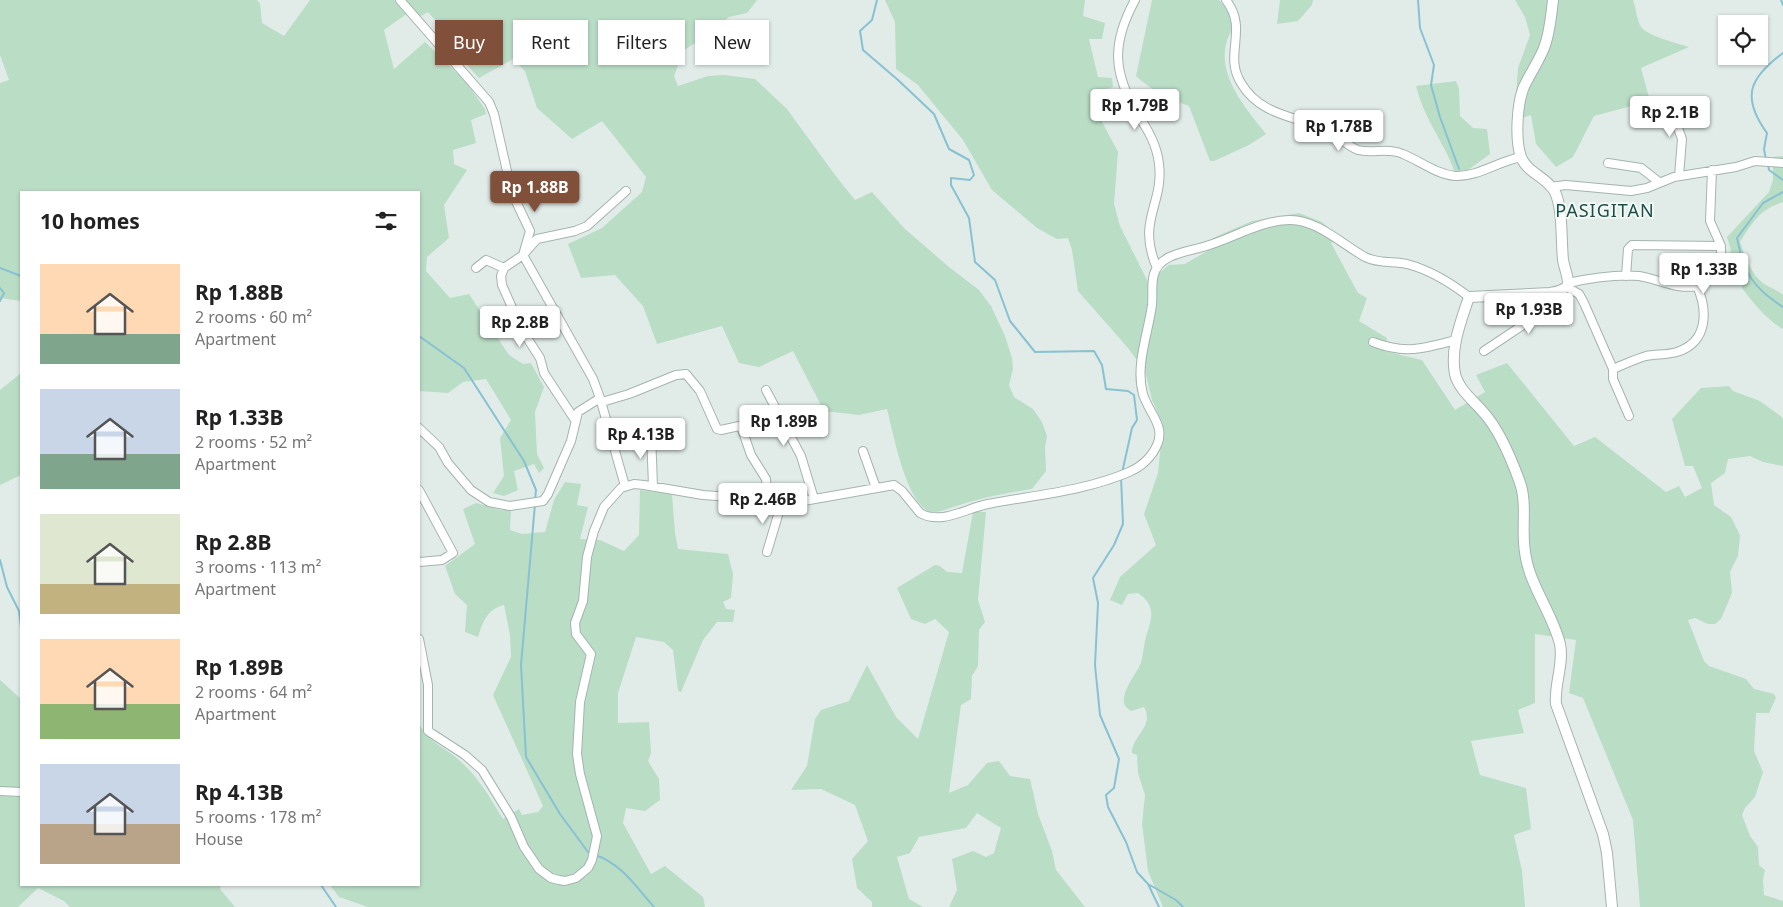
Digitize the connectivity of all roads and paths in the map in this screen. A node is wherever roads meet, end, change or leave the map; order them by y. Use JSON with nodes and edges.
{"nodes":[{"id":1,"x":400,"y":0,"type":"edge"},
{"id":2,"x":1135,"y":0,"type":"edge"},
{"id":3,"x":1226,"y":0,"type":"edge"},
{"id":4,"x":1553,"y":0,"type":"edge"},
{"id":5,"x":1673,"y":104,"type":"dead end"},
{"id":6,"x":1521,"y":157,"type":"junction"},
{"id":7,"x":1608,"y":163,"type":"dead end"},
{"id":8,"x":1783,"y":163,"type":"edge"},
{"id":9,"x":1712,"y":170,"type":"junction"},
{"id":10,"x":1680,"y":176,"type":"junction"},
{"id":11,"x":1659,"y":182,"type":"junction"},
{"id":12,"x":1550,"y":187,"type":"junction"},
{"id":13,"x":626,"y":191,"type":"dead end"},
{"id":14,"x":1721,"y":246,"type":"junction"},
{"id":15,"x":523,"y":255,"type":"junction"},
{"id":16,"x":476,"y":268,"type":"dead end"},
{"id":17,"x":504,"y":268,"type":"junction"},
{"id":18,"x":1157,"y":268,"type":"junction"},
{"id":19,"x":1626,"y":276,"type":"junction"},
{"id":20,"x":1567,"y":285,"type":"junction"},
{"id":21,"x":1697,"y":286,"type":"junction"},
{"id":22,"x":1550,"y":293,"type":"junction"},
{"id":23,"x":1469,"y":297,"type":"junction"},
{"id":24,"x":1456,"y":340,"type":"junction"},
{"id":25,"x":1373,"y":342,"type":"dead end"},
{"id":26,"x":1484,"y":352,"type":"dead end"},
{"id":27,"x":1613,"y":369,"type":"junction"},
{"id":28,"x":766,"y":390,"type":"dead end"},
{"id":29,"x":601,"y":400,"type":"junction"},
{"id":30,"x":1629,"y":416,"type":"dead end"},
{"id":31,"x":575,"y":420,"type":"junction"},
{"id":32,"x":420,"y":429,"type":"edge"},
{"id":33,"x":651,"y":434,"type":"dead end"},
{"id":34,"x":863,"y":451,"type":"dead end"},
{"id":35,"x":625,"y":486,"type":"junction"},
{"id":36,"x":653,"y":486,"type":"junction"},
{"id":37,"x":876,"y":488,"type":"junction"},
{"id":38,"x":420,"y":492,"type":"edge"},
{"id":39,"x":814,"y":499,"type":"junction"},
{"id":40,"x":768,"y":501,"type":"junction"},
{"id":41,"x":780,"y":504,"type":"junction"},
{"id":42,"x":767,"y":552,"type":"dead end"},
{"id":43,"x":420,"y":562,"type":"edge"},
{"id":44,"x":420,"y":644,"type":"edge"},
{"id":45,"x":0,"y":791,"type":"edge"},
{"id":46,"x":20,"y":792,"type":"edge"},
{"id":47,"x":1612,"y":907,"type":"edge"}],
"edges":[{"from":1,"to":15,"type":"street"},
{"from":2,"to":18,"type":"street"},
{"from":3,"to":6,"type":"street"},
{"from":4,"to":6,"type":"street"},
{"from":5,"to":10,"type":"street"},
{"from":6,"to":12,"type":"street"},
{"from":7,"to":11,"type":"street"},
{"from":8,"to":9,"type":"street"},
{"from":9,"to":10,"type":"street"},
{"from":9,"to":14,"type":"street"},
{"from":10,"to":11,"type":"street"},
{"from":11,"to":12,"type":"street"},
{"from":12,"to":20,"type":"street"},
{"from":13,"to":15,"type":"street"},
{"from":14,"to":19,"type":"street"},
{"from":14,"to":21,"type":"street"},
{"from":15,"to":17,"type":"street"},
{"from":15,"to":29,"type":"street"},
{"from":16,"to":17,"type":"street"},
{"from":17,"to":31,"type":"street"},
{"from":18,"to":23,"type":"street"},
{"from":18,"to":37,"type":"street"},
{"from":19,"to":20,"type":"street"},
{"from":19,"to":21,"type":"street"},
{"from":20,"to":22,"type":"street"},
{"from":20,"to":27,"type":"street"},
{"from":21,"to":27,"type":"street"},
{"from":22,"to":23,"type":"street"},
{"from":22,"to":26,"type":"street"},
{"from":23,"to":24,"type":"street"},
{"from":24,"to":25,"type":"street"},
{"from":24,"to":47,"type":"street"},
{"from":27,"to":30,"type":"street"},
{"from":28,"to":39,"type":"street"},
{"from":29,"to":31,"type":"street"},
{"from":29,"to":35,"type":"street"},
{"from":29,"to":40,"type":"street"},
{"from":31,"to":32,"type":"street"},
{"from":33,"to":36,"type":"street"},
{"from":34,"to":37,"type":"street"},
{"from":35,"to":36,"type":"street"},
{"from":35,"to":44,"type":"street"},
{"from":36,"to":40,"type":"street"},
{"from":37,"to":39,"type":"street"},
{"from":38,"to":43,"type":"street"},
{"from":39,"to":41,"type":"street"},
{"from":40,"to":41,"type":"street"},
{"from":41,"to":42,"type":"street"},
{"from":45,"to":46,"type":"street"}]}
